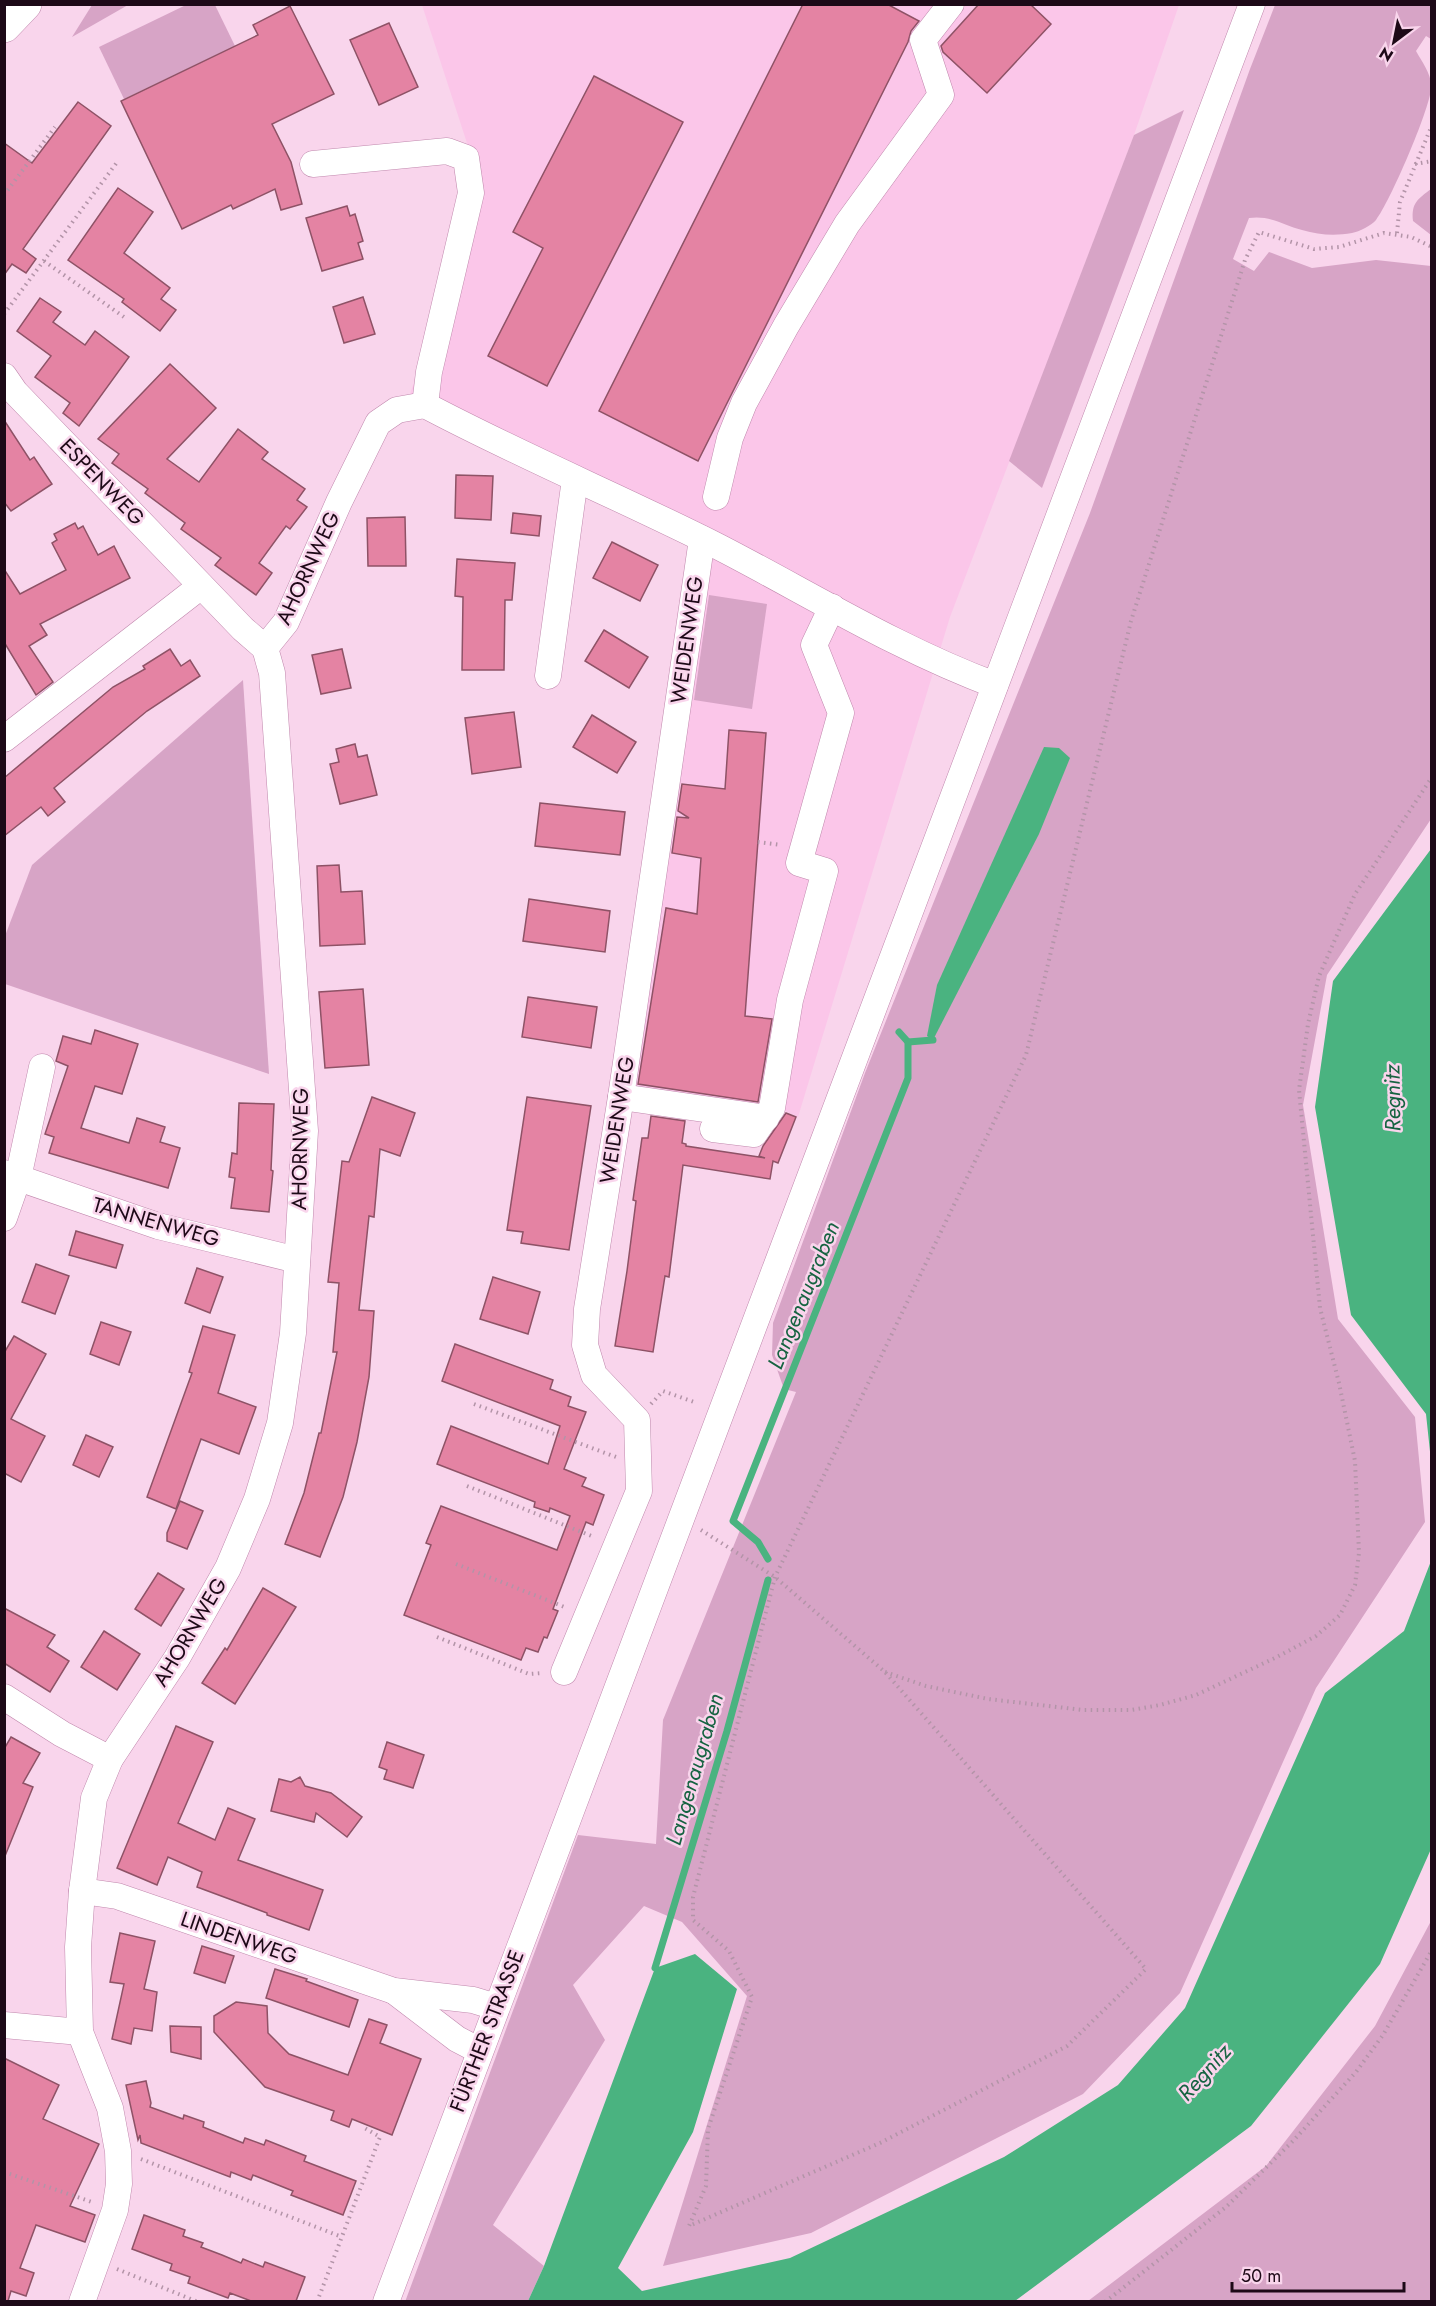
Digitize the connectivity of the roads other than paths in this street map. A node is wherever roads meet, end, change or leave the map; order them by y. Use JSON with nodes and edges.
{"nodes":[{"id":1,"x":25,"y":4,"type":"edge"},
{"id":2,"x":951,"y":4,"type":"edge"},
{"id":3,"x":1252,"y":4,"type":"edge"},
{"id":4,"x":4,"y":26,"type":"edge"},
{"id":5,"x":313,"y":164,"type":"dead end"},
{"id":6,"x":4,"y":376,"type":"edge"},
{"id":7,"x":425,"y":405,"type":"junction"},
{"id":8,"x":575,"y":479,"type":"junction"},
{"id":9,"x":716,"y":497,"type":"dead end"},
{"id":10,"x":702,"y":539,"type":"junction"},
{"id":11,"x":201,"y":586,"type":"junction"},
{"id":12,"x":832,"y":607,"type":"junction"},
{"id":13,"x":265,"y":648,"type":"junction"},
{"id":14,"x":548,"y":676,"type":"dead end"},
{"id":15,"x":995,"y":685,"type":"junction"},
{"id":16,"x":8,"y":732,"type":"edge"},
{"id":17,"x":42,"y":1067,"type":"dead end"},
{"id":18,"x":621,"y":1097,"type":"junction"},
{"id":19,"x":766,"y":1118,"type":"junction"},
{"id":20,"x":713,"y":1129,"type":"dead end"},
{"id":21,"x":11,"y":1176,"type":"edge"},
{"id":22,"x":4,"y":1218,"type":"edge"},
{"id":23,"x":297,"y":1260,"type":"junction"},
{"id":24,"x":564,"y":1672,"type":"road end"},
{"id":25,"x":4,"y":1697,"type":"edge"},
{"id":26,"x":110,"y":1759,"type":"junction"},
{"id":27,"x":82,"y":1891,"type":"junction"},
{"id":28,"x":393,"y":1991,"type":"junction"},
{"id":29,"x":496,"y":2007,"type":"junction"},
{"id":30,"x":4,"y":2025,"type":"edge"},
{"id":31,"x":80,"y":2032,"type":"junction"},
{"id":32,"x":480,"y":2050,"type":"junction"},
{"id":33,"x":82,"y":2301,"type":"edge"},
{"id":34,"x":386,"y":2301,"type":"edge"}],
"edges":[{"from":1,"to":4,"type":"highway"},
{"from":2,"to":9,"type":"street"},
{"from":3,"to":15,"type":"street","name":"FÜRTHER STRASSE"},
{"from":5,"to":7,"type":"street"},
{"from":6,"to":11,"type":"street","name":"ESPENWEG"},
{"from":7,"to":8,"type":"street"},
{"from":7,"to":13,"type":"street","name":"AHORNWEG"},
{"from":8,"to":10,"type":"street"},
{"from":8,"to":14,"type":"street"},
{"from":10,"to":12,"type":"street"},
{"from":10,"to":18,"type":"street","name":"WEIDENWEG"},
{"from":11,"to":13,"type":"street","name":"ESPENWEG"},
{"from":11,"to":16,"type":"street"},
{"from":12,"to":15,"type":"street"},
{"from":12,"to":19,"type":"street"},
{"from":13,"to":23,"type":"street","name":"AHORNWEG"},
{"from":15,"to":29,"type":"street","name":"FÜRTHER STRASSE"},
{"from":17,"to":21,"type":"street"},
{"from":18,"to":19,"type":"street"},
{"from":18,"to":24,"type":"street","name":"WEIDENWEG"},
{"from":19,"to":20,"type":"street"},
{"from":21,"to":22,"type":"street"},
{"from":21,"to":23,"type":"street","name":"TANNENWEG"},
{"from":23,"to":26,"type":"street","name":"AHORNWEG"},
{"from":25,"to":26,"type":"street"},
{"from":26,"to":27,"type":"street","name":"AHORNWEG"},
{"from":27,"to":28,"type":"street","name":"LINDENWEG"},
{"from":27,"to":31,"type":"street","name":"AHORNWEG"},
{"from":28,"to":29,"type":"street","name":"LINDENWEG"},
{"from":28,"to":32,"type":"street","name":"LINDENWEG"},
{"from":29,"to":32,"type":"street","name":"FÜRTHER STRASSE"},
{"from":30,"to":31,"type":"street"},
{"from":31,"to":33,"type":"street","name":"AHORNWEG"},
{"from":32,"to":34,"type":"street","name":"FÜRTHER STRASSE"}]}
